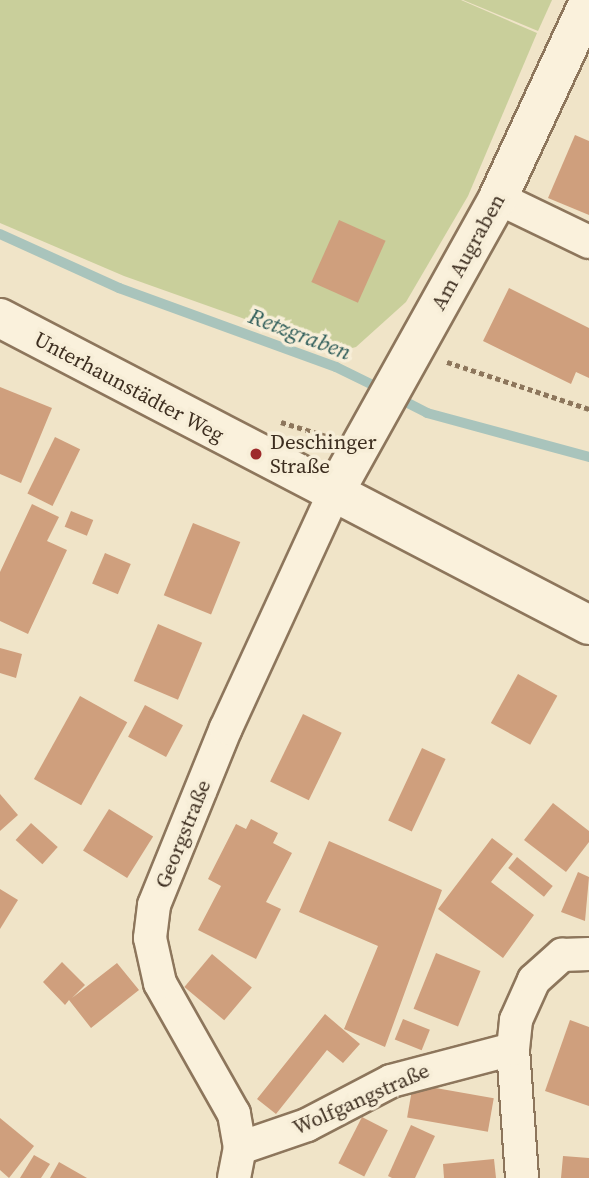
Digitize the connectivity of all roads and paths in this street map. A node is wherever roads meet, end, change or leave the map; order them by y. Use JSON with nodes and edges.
{"nodes":[{"id":1,"x":589,"y":2,"type":"edge"},
{"id":2,"x":498,"y":198,"type":"junction"},
{"id":3,"x":589,"y":242,"type":"edge"},
{"id":4,"x":0,"y":318,"type":"edge"},
{"id":5,"x":406,"y":365,"type":"junction"},
{"id":6,"x":589,"y":409,"type":"edge"},
{"id":7,"x":333,"y":495,"type":"junction"},
{"id":8,"x":589,"y":625,"type":"edge"},
{"id":9,"x":589,"y":954,"type":"edge"},
{"id":10,"x":513,"y":1049,"type":"junction"},
{"id":11,"x":237,"y":1163,"type":"edge"},
{"id":12,"x":522,"y":1178,"type":"edge"}],
"edges":[{"from":1,"to":2,"type":"street","name":"Am Augraben"},
{"from":2,"to":3,"type":"street"},
{"from":2,"to":5,"type":"street","name":"Am Augraben"},
{"from":4,"to":7,"type":"street","name":"Unterhaunstädter Weg"},
{"from":5,"to":6,"type":"path"},
{"from":5,"to":7,"type":"street","name":"Am Augraben"},
{"from":7,"to":8,"type":"street"},
{"from":7,"to":11,"type":"street","name":"Georgstraße"},
{"from":9,"to":10,"type":"street"},
{"from":10,"to":11,"type":"street","name":"Wolfgangstraße"},
{"from":10,"to":12,"type":"street"}]}
